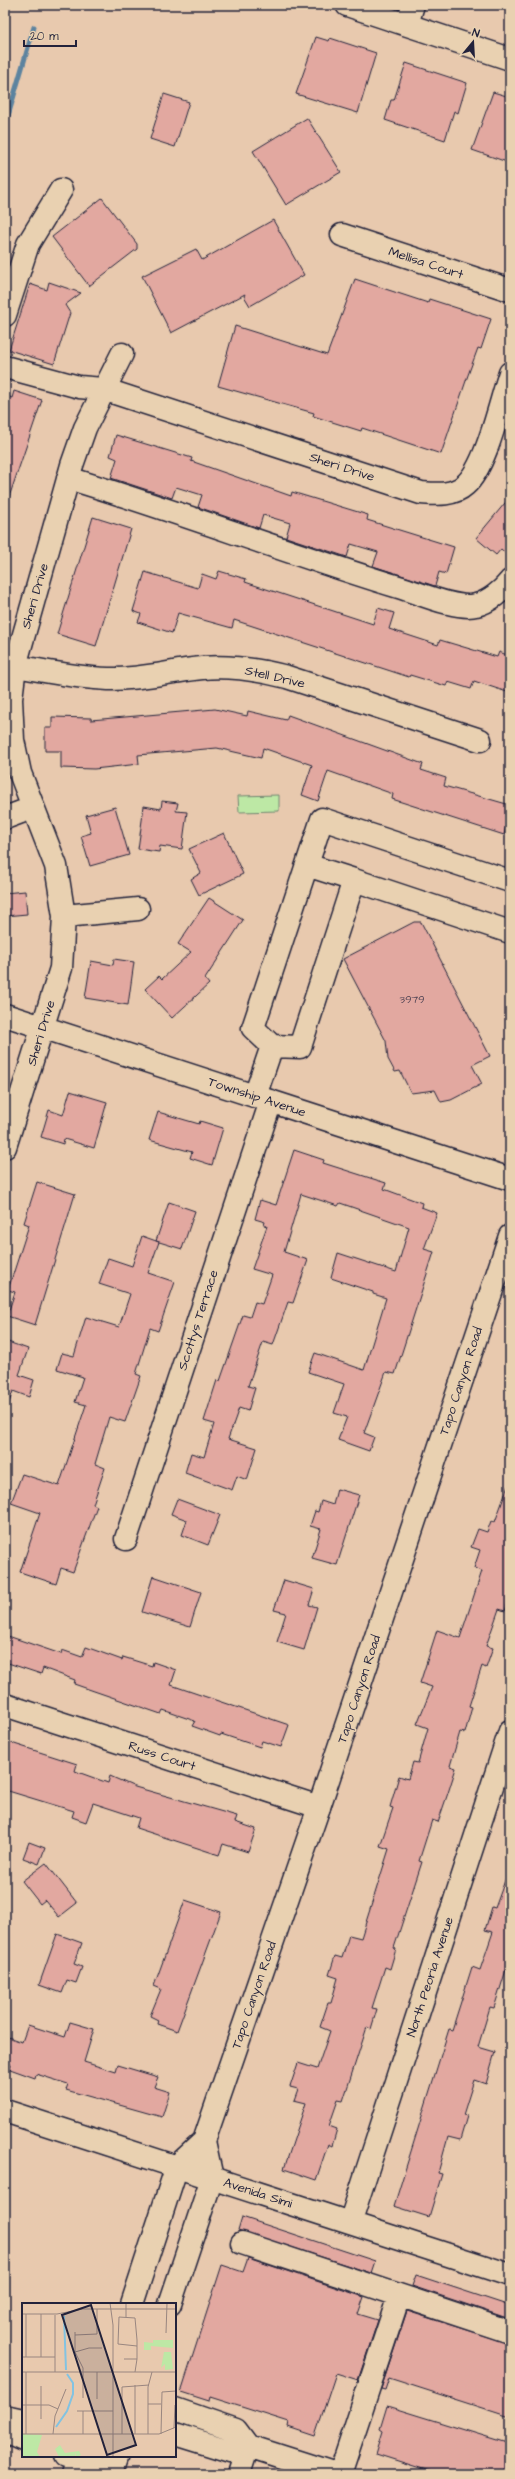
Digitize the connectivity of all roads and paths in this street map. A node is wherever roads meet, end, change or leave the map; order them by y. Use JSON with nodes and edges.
{"nodes":[{"id":1,"x":347,"y":5,"type":"edge"},
{"id":2,"x":410,"y":15,"type":"edge"},
{"id":3,"x":510,"y":59,"type":"edge"},
{"id":4,"x":60,"y":190,"type":"dead end"},
{"id":5,"x":342,"y":235,"type":"dead end"},
{"id":6,"x":510,"y":290,"type":"edge"},
{"id":7,"x":5,"y":315,"type":"edge"},
{"id":8,"x":122,"y":354,"type":"dead end"},
{"id":9,"x":5,"y":367,"type":"edge"},
{"id":10,"x":510,"y":373,"type":"edge"},
{"id":11,"x":103,"y":389,"type":"junction"},
{"id":12,"x":68,"y":478,"type":"junction"},
{"id":13,"x":510,"y":581,"type":"edge"},
{"id":14,"x":15,"y":666,"type":"junction"},
{"id":15,"x":480,"y":740,"type":"dead end"},
{"id":16,"x":32,"y":808,"type":"junction"},
{"id":17,"x":5,"y":818,"type":"edge"},
{"id":18,"x":307,"y":865,"type":"junction"},
{"id":19,"x":354,"y":880,"type":"junction"},
{"id":20,"x":510,"y":881,"type":"edge"},
{"id":21,"x":138,"y":909,"type":"dead end"},
{"id":22,"x":64,"y":916,"type":"junction"},
{"id":23,"x":510,"y":932,"type":"edge"},
{"id":24,"x":5,"y":1015,"type":"edge"},
{"id":25,"x":44,"y":1027,"type":"junction"},
{"id":26,"x":272,"y":1046,"type":"junction"},
{"id":27,"x":263,"y":1099,"type":"junction"},
{"id":28,"x":5,"y":1147,"type":"edge"},
{"id":29,"x":510,"y":1179,"type":"edge"},
{"id":30,"x":510,"y":1236,"type":"edge"},
{"id":31,"x":126,"y":1540,"type":"dead end"},
{"id":32,"x":5,"y":1705,"type":"edge"},
{"id":33,"x":510,"y":1731,"type":"edge"},
{"id":34,"x":319,"y":1807,"type":"junction"},
{"id":35,"x":5,"y":2111,"type":"edge"},
{"id":36,"x":204,"y":2141,"type":"junction"},
{"id":37,"x":177,"y":2166,"type":"junction"},
{"id":38,"x":212,"y":2178,"type":"junction"},
{"id":39,"x":350,"y":2223,"type":"junction"},
{"id":40,"x":242,"y":2243,"type":"dead end"},
{"id":41,"x":510,"y":2275,"type":"edge"},
{"id":42,"x":399,"y":2296,"type":"junction"},
{"id":43,"x":132,"y":2303,"type":"edge"},
{"id":44,"x":170,"y":2303,"type":"edge"},
{"id":45,"x":510,"y":2332,"type":"edge"},
{"id":46,"x":176,"y":2409,"type":"edge"},
{"id":47,"x":5,"y":2416,"type":"edge"},
{"id":48,"x":22,"y":2420,"type":"edge"},
{"id":49,"x":5,"y":2432,"type":"edge"},
{"id":50,"x":176,"y":2434,"type":"edge"},
{"id":51,"x":22,"y":2440,"type":"edge"},
{"id":52,"x":248,"y":2446,"type":"junction"},
{"id":53,"x":74,"y":2462,"type":"edge"},
{"id":54,"x":113,"y":2467,"type":"edge"},
{"id":55,"x":239,"y":2474,"type":"edge"},
{"id":56,"x":336,"y":2474,"type":"edge"},
{"id":57,"x":340,"y":2474,"type":"edge"}],
"edges":[{"from":1,"to":2,"type":"street"},
{"from":2,"to":3,"type":"street"},
{"from":4,"to":7,"type":"street"},
{"from":5,"to":6,"type":"street","name":"Mellisa Court"},
{"from":8,"to":11,"type":"street","name":"Sheri Drive"},
{"from":9,"to":11,"type":"street"},
{"from":10,"to":11,"type":"street","name":"Sheri Drive"},
{"from":11,"to":12,"type":"street","name":"Sheri Drive"},
{"from":12,"to":13,"type":"street"},
{"from":12,"to":14,"type":"street","name":"Sheri Drive"},
{"from":14,"to":15,"type":"street","name":"Stell Drive"},
{"from":14,"to":16,"type":"street","name":"Sheri Drive"},
{"from":16,"to":17,"type":"street"},
{"from":16,"to":22,"type":"street","name":"Sheri Drive"},
{"from":18,"to":19,"type":"street"},
{"from":18,"to":20,"type":"street"},
{"from":18,"to":26,"type":"street"},
{"from":19,"to":23,"type":"street"},
{"from":19,"to":26,"type":"street"},
{"from":21,"to":22,"type":"street"},
{"from":22,"to":25,"type":"street","name":"Sheri Drive"},
{"from":24,"to":25,"type":"street","name":"Township Avenue"},
{"from":25,"to":27,"type":"street","name":"Township Avenue"},
{"from":25,"to":28,"type":"street","name":"Sheri Drive"},
{"from":26,"to":27,"type":"street","name":"Scottys Terrace"},
{"from":27,"to":29,"type":"street","name":"Township Avenue"},
{"from":27,"to":31,"type":"street","name":"Scottys Terrace"},
{"from":30,"to":34,"type":"street","name":"Tapo Canyon Road"},
{"from":32,"to":34,"type":"street","name":"Russ Court"},
{"from":33,"to":39,"type":"street","name":"North Peoria Avenue"},
{"from":34,"to":36,"type":"street","name":"Tapo Canyon Road"},
{"from":35,"to":37,"type":"street","name":"Avenida Simi"},
{"from":36,"to":37,"type":"street","name":"Tapo Canyon Road"},
{"from":36,"to":38,"type":"street"},
{"from":37,"to":38,"type":"street","name":"Avenida Simi"},
{"from":37,"to":43,"type":"street","name":"Tapo Canyon Road"},
{"from":38,"to":39,"type":"street","name":"Avenida Simi"},
{"from":38,"to":44,"type":"street"},
{"from":39,"to":41,"type":"street","name":"Avenida Simi"},
{"from":40,"to":42,"type":"street"},
{"from":42,"to":45,"type":"street"},
{"from":42,"to":57,"type":"street"},
{"from":46,"to":52,"type":"street"},
{"from":47,"to":48,"type":"street"},
{"from":49,"to":51,"type":"street"},
{"from":50,"to":52,"type":"street"},
{"from":52,"to":55,"type":"street"},
{"from":52,"to":56,"type":"street"},
{"from":53,"to":54,"type":"street"}]}
